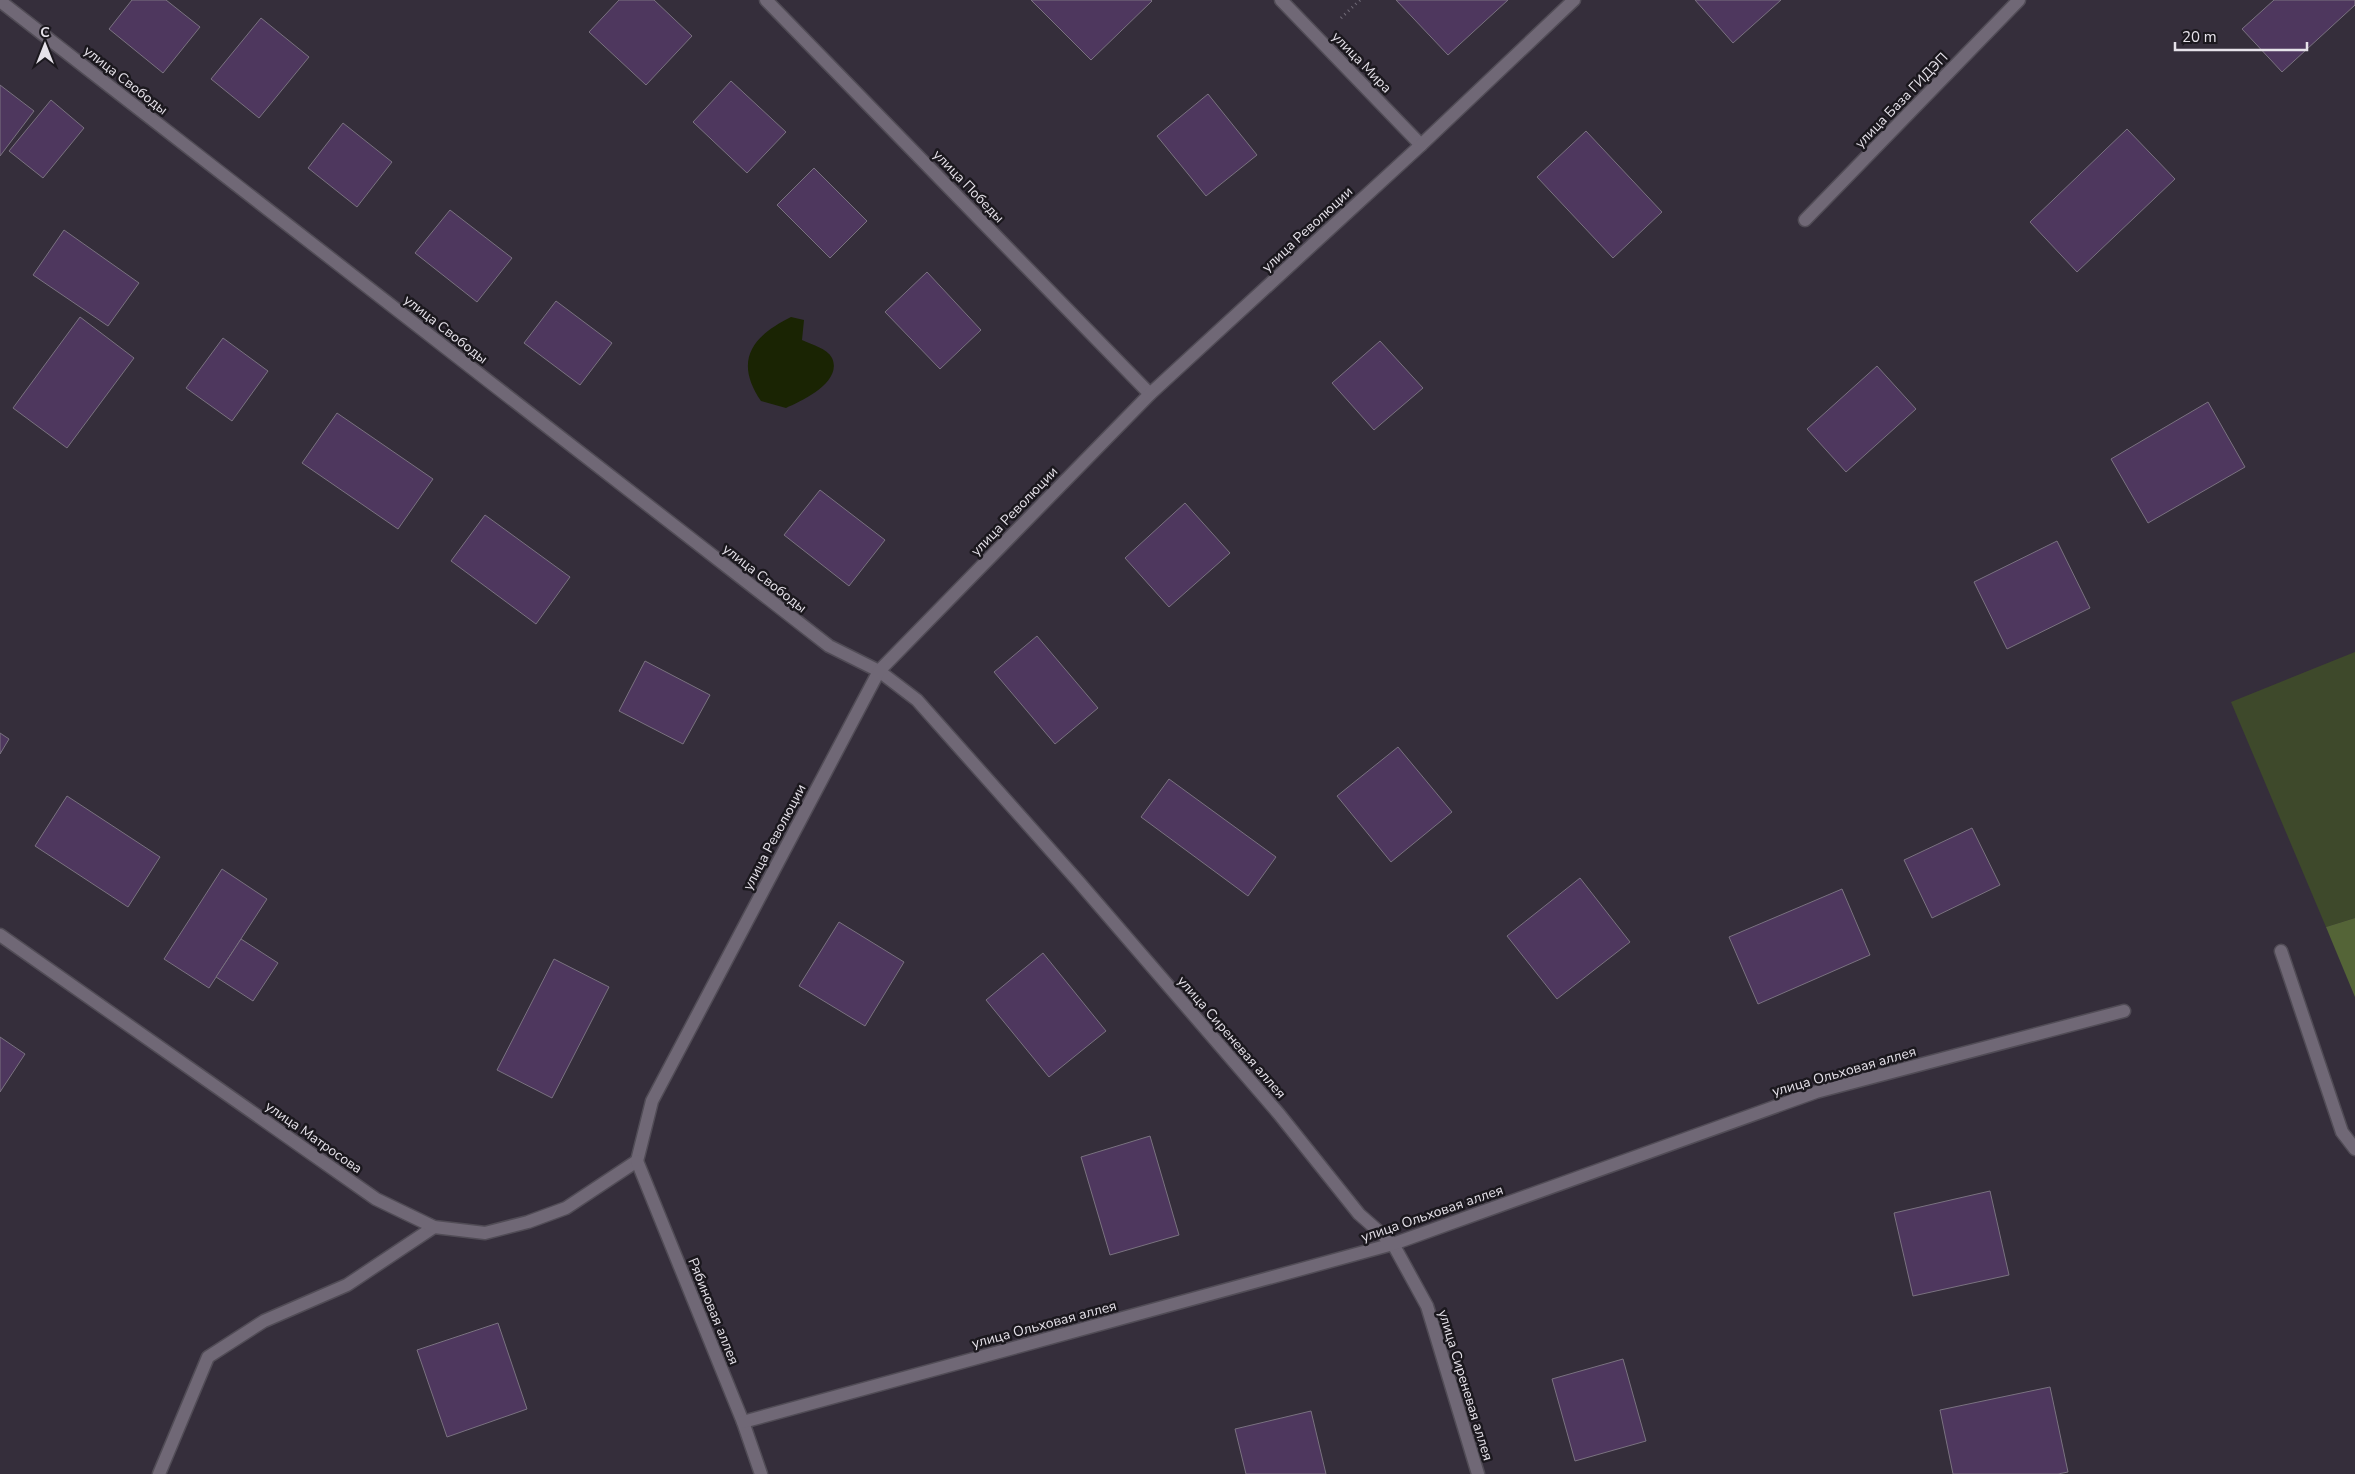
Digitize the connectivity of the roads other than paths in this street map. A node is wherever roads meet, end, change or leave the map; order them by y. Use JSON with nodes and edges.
{"nodes":[{"id":1,"x":766,"y":0,"type":"edge"},
{"id":2,"x":1281,"y":0,"type":"edge"},
{"id":3,"x":1574,"y":0,"type":"edge"},
{"id":4,"x":2019,"y":0,"type":"edge"},
{"id":5,"x":0,"y":1,"type":"edge"},
{"id":6,"x":1421,"y":145,"type":"junction"},
{"id":7,"x":1804,"y":220,"type":"dead end"},
{"id":8,"x":1150,"y":394,"type":"junction"},
{"id":9,"x":879,"y":670,"type":"junction"},
{"id":10,"x":0,"y":935,"type":"edge"},
{"id":11,"x":2281,"y":951,"type":"dead end"},
{"id":12,"x":2124,"y":1011,"type":"dead end"},
{"id":13,"x":2355,"y":1149,"type":"edge"},
{"id":14,"x":637,"y":1161,"type":"junction"},
{"id":15,"x":434,"y":1227,"type":"junction"},
{"id":16,"x":1393,"y":1244,"type":"junction"},
{"id":17,"x":743,"y":1422,"type":"junction"},
{"id":18,"x":159,"y":1474,"type":"edge"},
{"id":19,"x":761,"y":1474,"type":"edge"},
{"id":20,"x":1478,"y":1474,"type":"edge"}],
"edges":[{"from":1,"to":8,"type":"street","name":"улица Победы"},
{"from":2,"to":6,"type":"street","name":"улица Мира"},
{"from":3,"to":6,"type":"street","name":"улица Революции"},
{"from":4,"to":7,"type":"street","name":"улица База ГИДЭП"},
{"from":5,"to":9,"type":"street","name":"улица Свободы"},
{"from":6,"to":8,"type":"street","name":"улица Революции"},
{"from":8,"to":9,"type":"street","name":"улица Революции"},
{"from":9,"to":14,"type":"street","name":"улица Революции"},
{"from":9,"to":16,"type":"street","name":"улица Сиреневая аллея"},
{"from":10,"to":15,"type":"street","name":"улица Матросова"},
{"from":11,"to":13,"type":"street"},
{"from":12,"to":16,"type":"street","name":"улица Ольховая аллея"},
{"from":14,"to":15,"type":"street","name":"улица Матросова"},
{"from":14,"to":17,"type":"street","name":"Рябиновая аллея"},
{"from":15,"to":18,"type":"street"},
{"from":16,"to":17,"type":"street","name":"улица Ольховая аллея"},
{"from":16,"to":20,"type":"street","name":"улица Сиреневая аллея"},
{"from":17,"to":19,"type":"street","name":"Рябиновая аллея"}]}
